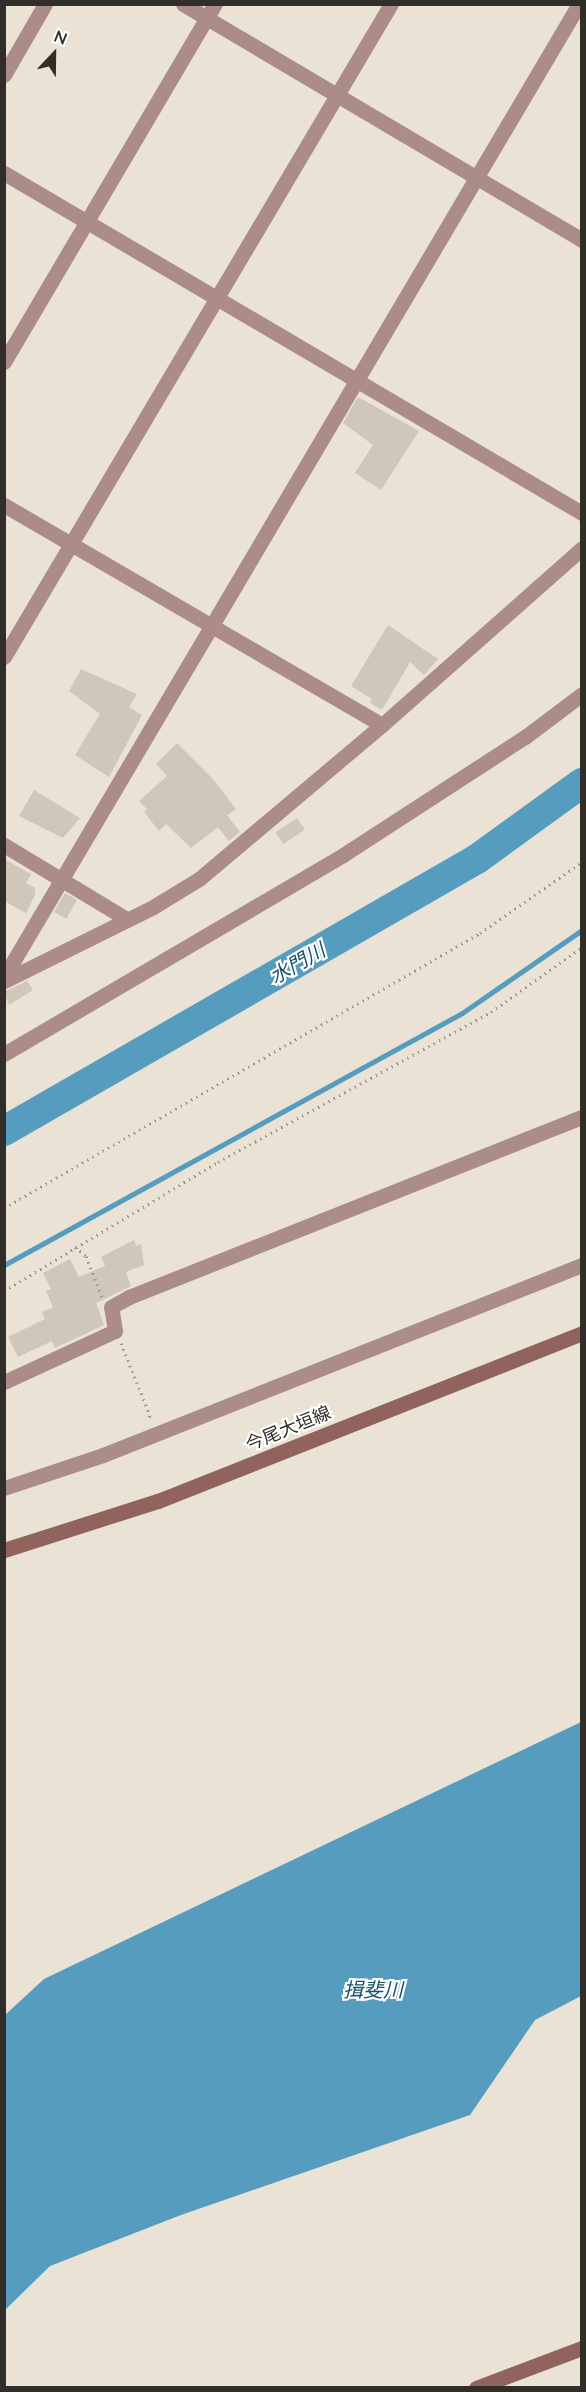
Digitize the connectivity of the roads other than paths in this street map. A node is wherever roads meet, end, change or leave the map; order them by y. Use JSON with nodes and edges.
{"nodes":[{"id":1,"x":45,"y":4,"type":"edge"},
{"id":2,"x":183,"y":4,"type":"edge"},
{"id":3,"x":391,"y":4,"type":"edge"},
{"id":4,"x":579,"y":6,"type":"edge"},
{"id":5,"x":211,"y":11,"type":"edge"},
{"id":6,"x":4,"y":75,"type":"edge"},
{"id":7,"x":337,"y":96,"type":"junction"},
{"id":8,"x":4,"y":173,"type":"edge"},
{"id":9,"x":474,"y":178,"type":"junction"},
{"id":10,"x":87,"y":223,"type":"junction"},
{"id":11,"x":582,"y":240,"type":"edge"},
{"id":12,"x":218,"y":300,"type":"junction"},
{"id":13,"x":4,"y":362,"type":"edge"},
{"id":14,"x":354,"y":381,"type":"junction"},
{"id":15,"x":4,"y":505,"type":"edge"},
{"id":16,"x":582,"y":513,"type":"edge"},
{"id":17,"x":72,"y":544,"type":"junction"},
{"id":18,"x":582,"y":548,"type":"edge"},
{"id":19,"x":212,"y":625,"type":"junction"},
{"id":20,"x":4,"y":657,"type":"edge"},
{"id":21,"x":582,"y":694,"type":"edge"},
{"id":22,"x":382,"y":725,"type":"junction"},
{"id":23,"x":4,"y":845,"type":"edge"},
{"id":24,"x":60,"y":879,"type":"junction"},
{"id":25,"x":125,"y":918,"type":"junction"},
{"id":26,"x":4,"y":977,"type":"edge"},
{"id":27,"x":4,"y":981,"type":"edge"},
{"id":28,"x":4,"y":1054,"type":"edge"},
{"id":29,"x":582,"y":1118,"type":"edge"},
{"id":30,"x":582,"y":1265,"type":"edge"},
{"id":31,"x":582,"y":1333,"type":"edge"},
{"id":32,"x":4,"y":1382,"type":"edge"},
{"id":33,"x":4,"y":1488,"type":"edge"},
{"id":34,"x":4,"y":1550,"type":"edge"},
{"id":35,"x":582,"y":2348,"type":"edge"},
{"id":36,"x":476,"y":2388,"type":"edge"}],
"edges":[{"from":1,"to":6,"type":"street"},
{"from":2,"to":5,"type":"street"},
{"from":3,"to":7,"type":"street"},
{"from":4,"to":9,"type":"street"},
{"from":5,"to":7,"type":"street"},
{"from":5,"to":10,"type":"street"},
{"from":7,"to":9,"type":"street"},
{"from":7,"to":12,"type":"street"},
{"from":8,"to":10,"type":"street"},
{"from":9,"to":11,"type":"street"},
{"from":9,"to":14,"type":"street"},
{"from":10,"to":12,"type":"street"},
{"from":10,"to":13,"type":"street"},
{"from":12,"to":14,"type":"street"},
{"from":12,"to":17,"type":"street"},
{"from":14,"to":16,"type":"street"},
{"from":14,"to":19,"type":"street"},
{"from":15,"to":17,"type":"street"},
{"from":17,"to":19,"type":"street"},
{"from":17,"to":20,"type":"street"},
{"from":18,"to":22,"type":"street"},
{"from":19,"to":22,"type":"street"},
{"from":19,"to":24,"type":"street"},
{"from":21,"to":28,"type":"street"},
{"from":22,"to":25,"type":"street"},
{"from":23,"to":24,"type":"street"},
{"from":24,"to":25,"type":"street"},
{"from":24,"to":26,"type":"street"},
{"from":25,"to":27,"type":"street"},
{"from":29,"to":32,"type":"street"},
{"from":30,"to":33,"type":"street"},
{"from":31,"to":34,"type":"main road","name":"今尾大垣線"},
{"from":35,"to":36,"type":"main road"}]}
